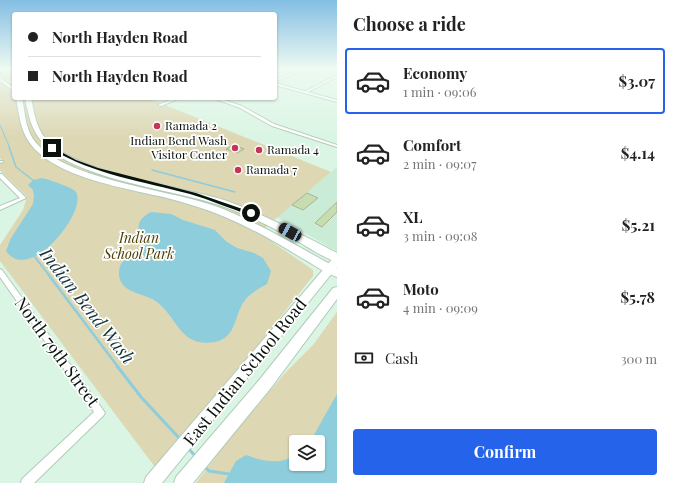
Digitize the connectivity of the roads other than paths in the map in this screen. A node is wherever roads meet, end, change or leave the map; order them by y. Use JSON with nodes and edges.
{"nodes":[{"id":1,"x":305,"y":92,"type":"edge"},
{"id":2,"x":19,"y":100,"type":"edge"},
{"id":3,"x":28,"y":100,"type":"edge"},
{"id":4,"x":173,"y":100,"type":"edge"},
{"id":5,"x":221,"y":100,"type":"edge"},
{"id":6,"x":337,"y":101,"type":"edge"},
{"id":7,"x":160,"y":105,"type":"dead end"},
{"id":8,"x":337,"y":146,"type":"edge"},
{"id":9,"x":0,"y":175,"type":"edge"},
{"id":10,"x":0,"y":208,"type":"edge"},
{"id":11,"x":337,"y":259,"type":"edge"},
{"id":12,"x":333,"y":271,"type":"edge"},
{"id":13,"x":0,"y":272,"type":"edge"},
{"id":14,"x":336,"y":292,"type":"edge"},
{"id":15,"x":185,"y":479,"type":"edge"},
{"id":16,"x":26,"y":483,"type":"edge"},
{"id":17,"x":152,"y":483,"type":"edge"}],
"edges":[{"from":1,"to":6,"type":"main road"},
{"from":2,"to":12,"type":"main road"},
{"from":3,"to":11,"type":"main road"},
{"from":4,"to":7,"type":"street"},
{"from":5,"to":8,"type":"street"},
{"from":9,"to":10,"type":"street"},
{"from":11,"to":12,"type":"main road","name":"East Indian School Road"},
{"from":12,"to":17,"type":"main road","name":"East Indian School Road"},
{"from":13,"to":16,"type":"street","name":"North 79th Street"},
{"from":14,"to":15,"type":"main road","name":"East Indian School Road"}]}
